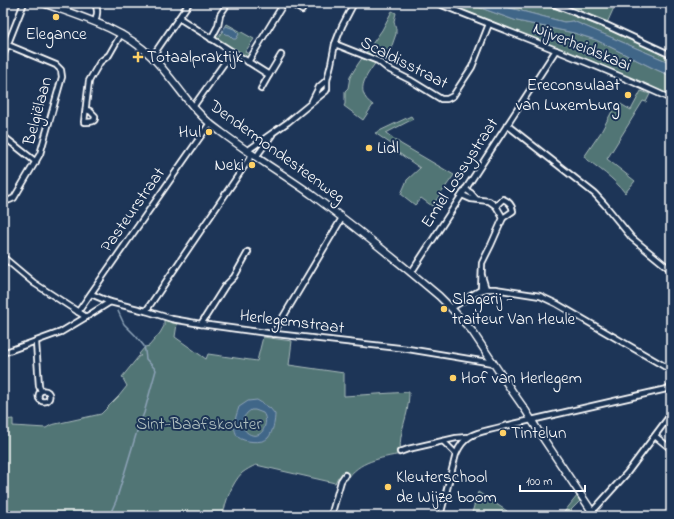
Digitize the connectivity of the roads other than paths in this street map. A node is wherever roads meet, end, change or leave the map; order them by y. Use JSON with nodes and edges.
{"nodes":[{"id":1,"x":24,"y":3,"type":"edge"},
{"id":2,"x":43,"y":3,"type":"edge"},
{"id":3,"x":94,"y":3,"type":"edge"},
{"id":4,"x":189,"y":3,"type":"edge"},
{"id":5,"x":228,"y":3,"type":"edge"},
{"id":6,"x":284,"y":3,"type":"edge"},
{"id":7,"x":290,"y":3,"type":"edge"},
{"id":8,"x":354,"y":3,"type":"edge"},
{"id":9,"x":437,"y":3,"type":"edge"},
{"id":10,"x":551,"y":3,"type":"edge"},
{"id":11,"x":302,"y":10,"type":"dead end"},
{"id":12,"x":179,"y":18,"type":"junction"},
{"id":13,"x":95,"y":22,"type":"junction"},
{"id":14,"x":489,"y":24,"type":"junction"},
{"id":15,"x":120,"y":34,"type":"junction"},
{"id":16,"x":211,"y":39,"type":"junction"},
{"id":17,"x":5,"y":44,"type":"edge"},
{"id":18,"x":335,"y":44,"type":"junction"},
{"id":19,"x":556,"y":50,"type":"junction"},
{"id":20,"x":232,"y":52,"type":"junction"},
{"id":21,"x":281,"y":55,"type":"dead end"},
{"id":22,"x":671,"y":55,"type":"edge"},
{"id":23,"x":3,"y":56,"type":"edge"},
{"id":24,"x":152,"y":57,"type":"junction"},
{"id":25,"x":248,"y":62,"type":"junction"},
{"id":26,"x":269,"y":75,"type":"junction"},
{"id":27,"x":327,"y":80,"type":"junction"},
{"id":28,"x":261,"y":89,"type":"dead end"},
{"id":29,"x":671,"y":99,"type":"edge"},
{"id":30,"x":311,"y":103,"type":"junction"},
{"id":31,"x":193,"y":107,"type":"junction"},
{"id":32,"x":86,"y":110,"type":"dead end"},
{"id":33,"x":210,"y":123,"type":"junction"},
{"id":34,"x":507,"y":125,"type":"junction"},
{"id":35,"x":274,"y":132,"type":"junction"},
{"id":36,"x":3,"y":136,"type":"edge"},
{"id":37,"x":252,"y":154,"type":"junction"},
{"id":38,"x":36,"y":162,"type":"junction"},
{"id":39,"x":465,"y":189,"type":"junction"},
{"id":40,"x":462,"y":195,"type":"junction"},
{"id":41,"x":3,"y":199,"type":"edge"},
{"id":42,"x":476,"y":199,"type":"junction"},
{"id":43,"x":496,"y":206,"type":"junction"},
{"id":44,"x":342,"y":218,"type":"junction"},
{"id":45,"x":502,"y":218,"type":"junction"},
{"id":46,"x":248,"y":252,"type":"dead end"},
{"id":47,"x":3,"y":257,"type":"edge"},
{"id":48,"x":671,"y":270,"type":"edge"},
{"id":49,"x":411,"y":273,"type":"junction"},
{"id":50,"x":484,"y":290,"type":"junction"},
{"id":51,"x":91,"y":294,"type":"junction"},
{"id":52,"x":110,"y":302,"type":"junction"},
{"id":53,"x":451,"y":308,"type":"junction"},
{"id":54,"x":146,"y":311,"type":"junction"},
{"id":55,"x":78,"y":312,"type":"junction"},
{"id":56,"x":86,"y":317,"type":"junction"},
{"id":57,"x":201,"y":324,"type":"junction"},
{"id":58,"x":274,"y":334,"type":"junction"},
{"id":59,"x":36,"y":342,"type":"junction"},
{"id":60,"x":3,"y":353,"type":"edge"},
{"id":61,"x":493,"y":363,"type":"junction"},
{"id":62,"x":671,"y":370,"type":"edge"},
{"id":63,"x":671,"y":388,"type":"edge"},
{"id":64,"x":41,"y":391,"type":"dead end"},
{"id":65,"x":671,"y":414,"type":"edge"},
{"id":66,"x":532,"y":420,"type":"junction"},
{"id":67,"x":655,"y":436,"type":"junction"},
{"id":68,"x":467,"y":437,"type":"junction"},
{"id":69,"x":443,"y":441,"type":"junction"},
{"id":70,"x":671,"y":449,"type":"edge"},
{"id":71,"x":400,"y":452,"type":"dead end"},
{"id":72,"x":456,"y":454,"type":"junction"},
{"id":73,"x":344,"y":475,"type":"dead end"},
{"id":74,"x":593,"y":514,"type":"edge"},
{"id":75,"x":331,"y":516,"type":"edge"},
{"id":76,"x":440,"y":516,"type":"edge"}],
"edges":[{"from":1,"to":17,"type":"street"},
{"from":2,"to":13,"type":"main road","name":"Dendermondesteenweg"},
{"from":3,"to":13,"type":"street"},
{"from":4,"to":12,"type":"street"},
{"from":5,"to":16,"type":"street"},
{"from":6,"to":25,"type":"street"},
{"from":7,"to":11,"type":"street"},
{"from":8,"to":18,"type":"street"},
{"from":9,"to":14,"type":"street","name":"Nijverheidskaai"},
{"from":10,"to":22,"type":"street"},
{"from":12,"to":16,"type":"street"},
{"from":12,"to":24,"type":"street"},
{"from":13,"to":15,"type":"main road","name":"Dendermondesteenweg"},
{"from":14,"to":18,"type":"street","name":"Scaldisstraat"},
{"from":14,"to":19,"type":"street","name":"Nijverheidskaai"},
{"from":15,"to":24,"type":"main road","name":"Dendermondesteenweg"},
{"from":15,"to":32,"type":"street"},
{"from":16,"to":20,"type":"street"},
{"from":17,"to":23,"type":"street"},
{"from":17,"to":38,"type":"street","name":"Belgiëlaan"},
{"from":18,"to":27,"type":"street"},
{"from":19,"to":29,"type":"street","name":"Nijverheidskaai"},
{"from":19,"to":34,"type":"street","name":"Emiel Lossystraat"},
{"from":20,"to":25,"type":"street"},
{"from":20,"to":31,"type":"street"},
{"from":21,"to":26,"type":"street"},
{"from":24,"to":31,"type":"main road","name":"Dendermondesteenweg"},
{"from":25,"to":26,"type":"street"},
{"from":26,"to":28,"type":"street"},
{"from":27,"to":30,"type":"street"},
{"from":27,"to":30,"type":"street"},
{"from":30,"to":35,"type":"street"},
{"from":31,"to":33,"type":"main road","name":"Dendermondesteenweg"},
{"from":33,"to":37,"type":"main road","name":"Dendermondesteenweg"},
{"from":33,"to":51,"type":"street","name":"Pasteurstraat"},
{"from":34,"to":39,"type":"street","name":"Emiel Lossystraat"},
{"from":34,"to":48,"type":"street"},
{"from":35,"to":37,"type":"street"},
{"from":35,"to":37,"type":"street"},
{"from":36,"to":38,"type":"street"},
{"from":37,"to":44,"type":"main road","name":"Dendermondesteenweg"},
{"from":37,"to":54,"type":"street"},
{"from":38,"to":41,"type":"street","name":"Belgiëlaan"},
{"from":39,"to":40,"type":"street","name":"Emiel Lossystraat"},
{"from":39,"to":42,"type":"street"},
{"from":40,"to":42,"type":"street"},
{"from":40,"to":49,"type":"street","name":"Emiel Lossystraat"},
{"from":42,"to":43,"type":"street"},
{"from":43,"to":45,"type":"street"},
{"from":43,"to":45,"type":"street"},
{"from":44,"to":49,"type":"main road","name":"Dendermondesteenweg"},
{"from":44,"to":58,"type":"street"},
{"from":45,"to":50,"type":"street"},
{"from":46,"to":57,"type":"street"},
{"from":47,"to":55,"type":"street"},
{"from":49,"to":53,"type":"main road","name":"Dendermondesteenweg"},
{"from":50,"to":53,"type":"street"},
{"from":50,"to":62,"type":"street"},
{"from":51,"to":52,"type":"street","name":"Herlegemstraat"},
{"from":51,"to":55,"type":"street","name":"Pasteurstraat"},
{"from":52,"to":54,"type":"street","name":"Herlegemstraat"},
{"from":52,"to":56,"type":"street"},
{"from":53,"to":61,"type":"main road","name":"Dendermondesteenweg"},
{"from":54,"to":57,"type":"street","name":"Herlegemstraat"},
{"from":55,"to":56,"type":"street"},
{"from":56,"to":59,"type":"street"},
{"from":57,"to":58,"type":"street","name":"Herlegemstraat"},
{"from":58,"to":61,"type":"street","name":"Herlegemstraat"},
{"from":59,"to":60,"type":"street"},
{"from":59,"to":64,"type":"street"},
{"from":61,"to":66,"type":"main road","name":"Dendermondesteenweg"},
{"from":63,"to":66,"type":"street"},
{"from":65,"to":67,"type":"street"},
{"from":66,"to":68,"type":"street"},
{"from":66,"to":74,"type":"main road","name":"Dendermondesteenweg"},
{"from":67,"to":70,"type":"street"},
{"from":67,"to":74,"type":"street"},
{"from":68,"to":69,"type":"street"},
{"from":68,"to":72,"type":"street"},
{"from":69,"to":71,"type":"street"},
{"from":69,"to":72,"type":"street"},
{"from":72,"to":76,"type":"street"},
{"from":73,"to":75,"type":"street"}]}
